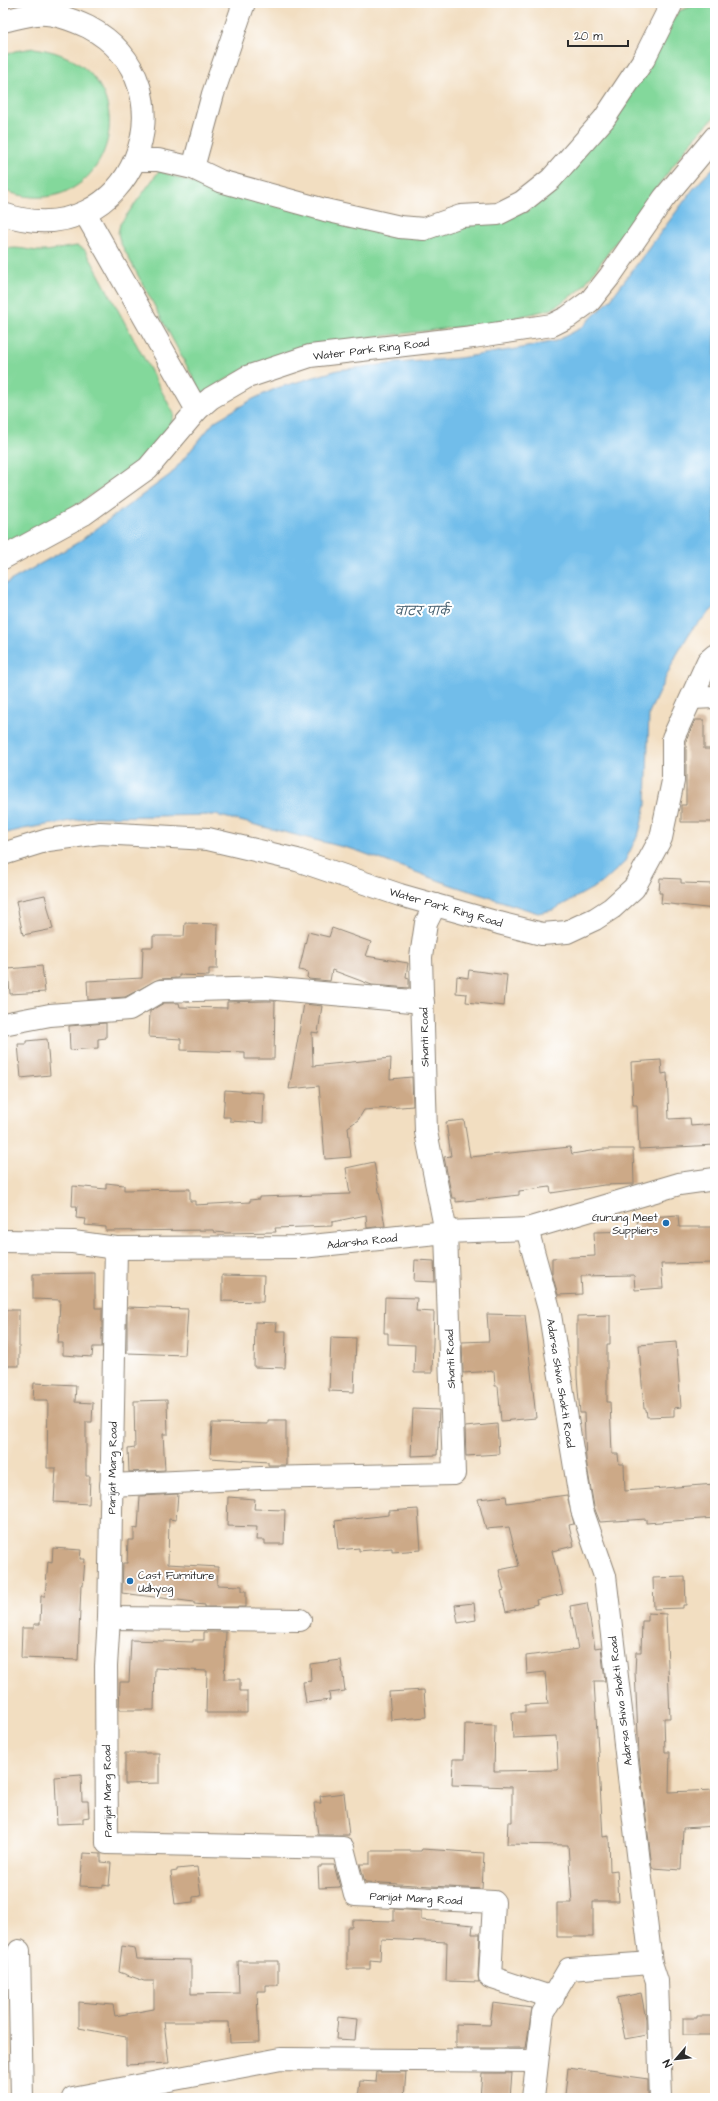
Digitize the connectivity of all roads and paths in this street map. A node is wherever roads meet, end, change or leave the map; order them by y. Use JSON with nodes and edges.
{"nodes":[{"id":1,"x":244,"y":3,"type":"edge"},
{"id":2,"x":672,"y":3,"type":"edge"},
{"id":3,"x":74,"y":11,"type":"edge"},
{"id":4,"x":3,"y":21,"type":"edge"},
{"id":5,"x":715,"y":137,"type":"edge"},
{"id":6,"x":136,"y":160,"type":"junction"},
{"id":7,"x":193,"y":168,"type":"junction"},
{"id":8,"x":85,"y":213,"type":"junction"},
{"id":9,"x":3,"y":214,"type":"edge"},
{"id":10,"x":197,"y":410,"type":"junction"},
{"id":11,"x":3,"y":558,"type":"edge"},
{"id":12,"x":715,"y":655,"type":"edge"},
{"id":13,"x":715,"y":697,"type":"edge"},
{"id":14,"x":692,"y":698,"type":"junction"},
{"id":15,"x":3,"y":854,"type":"edge"},
{"id":16,"x":435,"y":905,"type":"junction"},
{"id":17,"x":423,"y":1002,"type":"junction"},
{"id":18,"x":3,"y":1024,"type":"edge"},
{"id":19,"x":715,"y":1179,"type":"edge"},
{"id":20,"x":528,"y":1229,"type":"junction"},
{"id":21,"x":446,"y":1232,"type":"junction"},
{"id":22,"x":3,"y":1241,"type":"edge"},
{"id":23,"x":116,"y":1248,"type":"junction"},
{"id":24,"x":111,"y":1485,"type":"junction"},
{"id":25,"x":109,"y":1618,"type":"junction"},
{"id":26,"x":300,"y":1620,"type":"dead end"},
{"id":27,"x":19,"y":1950,"type":"dead end"},
{"id":28,"x":651,"y":1963,"type":"junction"},
{"id":29,"x":553,"y":1998,"type":"junction"},
{"id":30,"x":536,"y":2061,"type":"junction"},
{"id":31,"x":22,"y":2098,"type":"edge"},
{"id":32,"x":73,"y":2098,"type":"edge"},
{"id":33,"x":533,"y":2098,"type":"edge"},
{"id":34,"x":660,"y":2098,"type":"edge"}],
"edges":[{"from":1,"to":7,"type":"street"},
{"from":2,"to":7,"type":"street"},
{"from":3,"to":4,"type":"street"},
{"from":3,"to":6,"type":"street"},
{"from":5,"to":10,"type":"street","name":"Water Park Ring Road"},
{"from":6,"to":7,"type":"street"},
{"from":6,"to":8,"type":"street"},
{"from":8,"to":9,"type":"street"},
{"from":8,"to":10,"type":"street"},
{"from":10,"to":11,"type":"street","name":"Water Park Ring Road"},
{"from":12,"to":14,"type":"street","name":"Water Park Ring Road"},
{"from":13,"to":14,"type":"street"},
{"from":14,"to":16,"type":"street","name":"Water Park Ring Road"},
{"from":15,"to":16,"type":"street","name":"Water Park Ring Road"},
{"from":16,"to":17,"type":"street","name":"Shanti Road"},
{"from":17,"to":18,"type":"street"},
{"from":17,"to":21,"type":"street","name":"Shanti Road"},
{"from":19,"to":20,"type":"street","name":"Adarsha Road"},
{"from":20,"to":21,"type":"street","name":"Adarsha Road"},
{"from":20,"to":28,"type":"street","name":"Adarsa Shiva Shakti Road"},
{"from":21,"to":23,"type":"street","name":"Adarsha Road"},
{"from":21,"to":24,"type":"street","name":"Shanti Road"},
{"from":22,"to":23,"type":"street","name":"Adarsha Road"},
{"from":23,"to":24,"type":"street","name":"Parijat Marg Road"},
{"from":24,"to":25,"type":"street","name":"Parijat Marg Road"},
{"from":25,"to":26,"type":"street"},
{"from":25,"to":29,"type":"street","name":"Parijat Marg Road"},
{"from":27,"to":31,"type":"street"},
{"from":28,"to":29,"type":"street"},
{"from":28,"to":34,"type":"street","name":"Adarsa Shiva Shakti Road"},
{"from":29,"to":30,"type":"street"},
{"from":30,"to":32,"type":"street"},
{"from":30,"to":33,"type":"street"}]}
